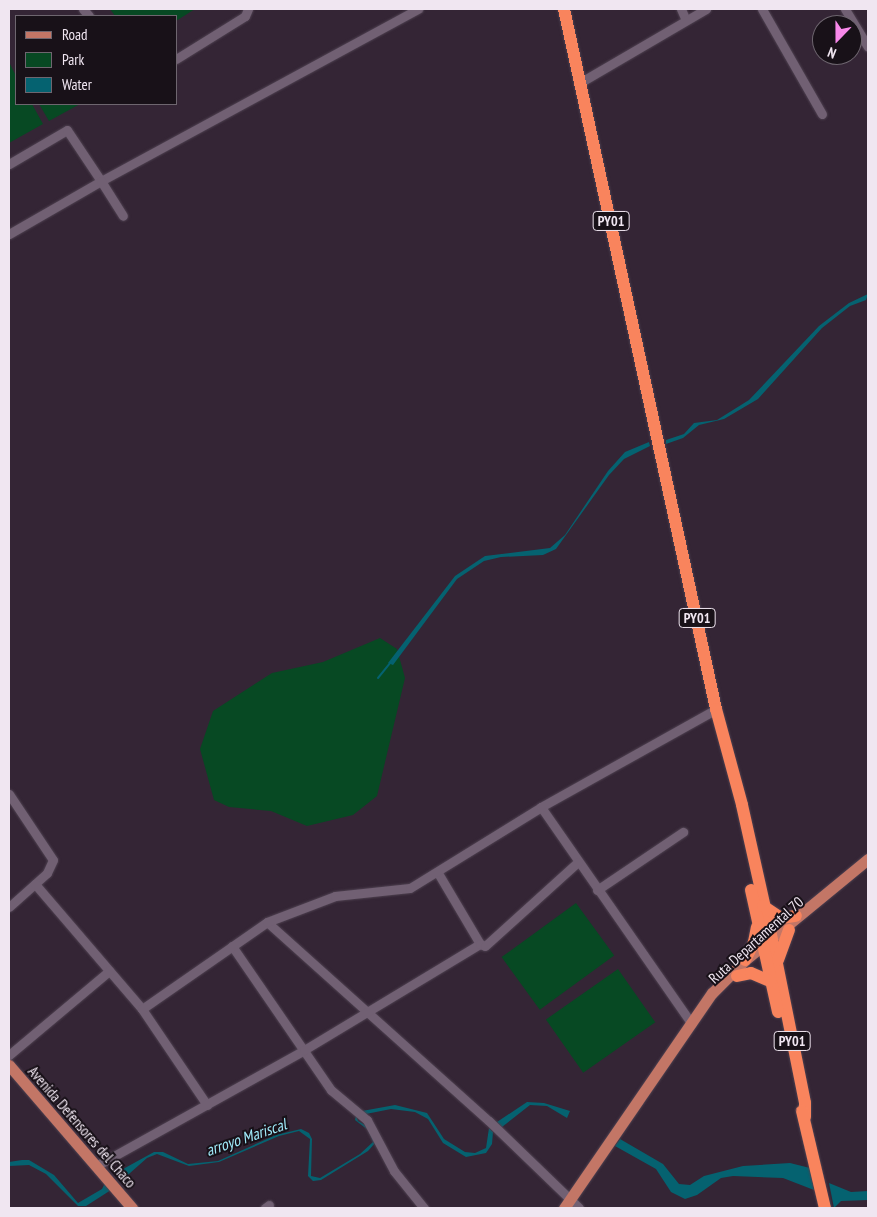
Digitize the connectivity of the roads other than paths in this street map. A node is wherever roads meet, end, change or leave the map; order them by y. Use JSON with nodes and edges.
{"nodes":[{"id":1,"x":248,"y":9,"type":"edge"},
{"id":2,"x":418,"y":9,"type":"edge"},
{"id":3,"x":564,"y":9,"type":"edge"},
{"id":4,"x":680,"y":9,"type":"edge"},
{"id":5,"x":706,"y":9,"type":"edge"},
{"id":6,"x":762,"y":9,"type":"edge"},
{"id":7,"x":845,"y":9,"type":"edge"},
{"id":8,"x":686,"y":20,"type":"junction"},
{"id":9,"x":868,"y":47,"type":"edge"},
{"id":10,"x":178,"y":58,"type":"edge"},
{"id":11,"x":581,"y":82,"type":"junction"},
{"id":12,"x":822,"y":114,"type":"dead end"},
{"id":13,"x":9,"y":164,"type":"edge"},
{"id":14,"x":101,"y":181,"type":"junction"},
{"id":15,"x":123,"y":216,"type":"dead end"},
{"id":16,"x":9,"y":234,"type":"edge"},
{"id":17,"x":716,"y":710,"type":"junction"},
{"id":18,"x":733,"y":781,"type":"junction"},
{"id":19,"x":9,"y":794,"type":"edge"},
{"id":20,"x":541,"y":807,"type":"junction"},
{"id":21,"x":683,"y":832,"type":"dead end"},
{"id":22,"x":868,"y":859,"type":"edge"},
{"id":23,"x":578,"y":862,"type":"junction"},
{"id":24,"x":438,"y":873,"type":"junction"},
{"id":25,"x":838,"y":882,"type":"junction"},
{"id":26,"x":35,"y":884,"type":"junction"},
{"id":27,"x":597,"y":890,"type":"junction"},
{"id":28,"x":763,"y":906,"type":"junction"},
{"id":29,"x":9,"y":907,"type":"edge"},
{"id":30,"x":796,"y":916,"type":"junction"},
{"id":31,"x":267,"y":922,"type":"junction"},
{"id":32,"x":757,"y":922,"type":"junction"},
{"id":33,"x":789,"y":930,"type":"junction"},
{"id":34,"x":480,"y":944,"type":"junction"},
{"id":35,"x":768,"y":945,"type":"junction"},
{"id":36,"x":232,"y":946,"type":"junction"},
{"id":37,"x":745,"y":960,"type":"junction"},
{"id":38,"x":778,"y":965,"type":"junction"},
{"id":39,"x":109,"y":971,"type":"junction"},
{"id":40,"x":737,"y":976,"type":"junction"},
{"id":41,"x":770,"y":981,"type":"junction"},
{"id":42,"x":707,"y":1002,"type":"junction"},
{"id":43,"x":142,"y":1009,"type":"junction"},
{"id":44,"x":366,"y":1014,"type":"junction"},
{"id":45,"x":692,"y":1024,"type":"junction"},
{"id":46,"x":304,"y":1050,"type":"junction"},
{"id":47,"x":9,"y":1055,"type":"edge"},
{"id":48,"x":9,"y":1065,"type":"edge"},
{"id":49,"x":207,"y":1105,"type":"junction"},
{"id":50,"x":805,"y":1118,"type":"junction"},
{"id":51,"x":100,"y":1170,"type":"junction"},
{"id":52,"x":566,"y":1205,"type":"edge"},
{"id":53,"x":132,"y":1208,"type":"edge"},
{"id":54,"x":424,"y":1208,"type":"edge"},
{"id":55,"x":579,"y":1208,"type":"edge"},
{"id":56,"x":825,"y":1208,"type":"edge"}],
"edges":[{"from":1,"to":10,"type":"street"},
{"from":2,"to":14,"type":"street"},
{"from":3,"to":11,"type":"highway","number":"PY01"},
{"from":4,"to":8,"type":"street"},
{"from":5,"to":8,"type":"street"},
{"from":6,"to":12,"type":"street"},
{"from":7,"to":9,"type":"street"},
{"from":8,"to":11,"type":"street"},
{"from":11,"to":17,"type":"highway","number":"PY01"},
{"from":13,"to":14,"type":"street"},
{"from":14,"to":15,"type":"street"},
{"from":14,"to":16,"type":"street"},
{"from":17,"to":18,"type":"highway","number":"PY01"},
{"from":17,"to":20,"type":"street"},
{"from":18,"to":28,"type":"highway","number":"PY01"},
{"from":18,"to":32,"type":"highway","number":"PY01"},
{"from":19,"to":26,"type":"street"},
{"from":20,"to":23,"type":"street"},
{"from":20,"to":24,"type":"street"},
{"from":21,"to":27,"type":"street"},
{"from":22,"to":25,"type":"main road","name":"Ruta Departamental 70"},
{"from":23,"to":27,"type":"street"},
{"from":23,"to":34,"type":"street"},
{"from":24,"to":31,"type":"street"},
{"from":24,"to":34,"type":"street"},
{"from":25,"to":30,"type":"main road"},
{"from":25,"to":33,"type":"main road","name":"Ruta Departamental 70"},
{"from":26,"to":29,"type":"street"},
{"from":26,"to":39,"type":"street"},
{"from":27,"to":45,"type":"street"},
{"from":28,"to":30,"type":"highway"},
{"from":28,"to":35,"type":"highway","number":"PY01"},
{"from":30,"to":35,"type":"main road"},
{"from":31,"to":36,"type":"street"},
{"from":31,"to":44,"type":"street"},
{"from":32,"to":35,"type":"highway","number":"PY01"},
{"from":32,"to":37,"type":"highway"},
{"from":33,"to":35,"type":"main road","name":"Ruta Departamental 70"},
{"from":33,"to":38,"type":"highway"},
{"from":34,"to":44,"type":"street"},
{"from":35,"to":37,"type":"main road","name":"Ruta Departamental 70"},
{"from":35,"to":38,"type":"highway","number":"PY01"},
{"from":35,"to":40,"type":"main road","name":"Ruta Departamental 70"},
{"from":35,"to":41,"type":"highway","number":"PY01"},
{"from":36,"to":43,"type":"street"},
{"from":36,"to":46,"type":"street"},
{"from":37,"to":42,"type":"main road","name":"Ruta Departamental 70"},
{"from":38,"to":50,"type":"highway","number":"PY01"},
{"from":39,"to":43,"type":"street"},
{"from":39,"to":47,"type":"street"},
{"from":40,"to":41,"type":"highway"},
{"from":40,"to":42,"type":"main road","name":"Ruta Departamental 70"},
{"from":41,"to":50,"type":"highway","number":"PY01"},
{"from":42,"to":45,"type":"main road"},
{"from":43,"to":49,"type":"street"},
{"from":44,"to":46,"type":"street"},
{"from":44,"to":52,"type":"street"},
{"from":45,"to":52,"type":"main road"},
{"from":46,"to":49,"type":"street"},
{"from":46,"to":54,"type":"street"},
{"from":48,"to":51,"type":"main road","name":"Avenida Defensores del Chaco"},
{"from":49,"to":51,"type":"street"},
{"from":50,"to":56,"type":"highway","number":"PY01"},
{"from":51,"to":53,"type":"main road","name":"Avenida Defensores del Chaco"},
{"from":52,"to":55,"type":"street"}]}
